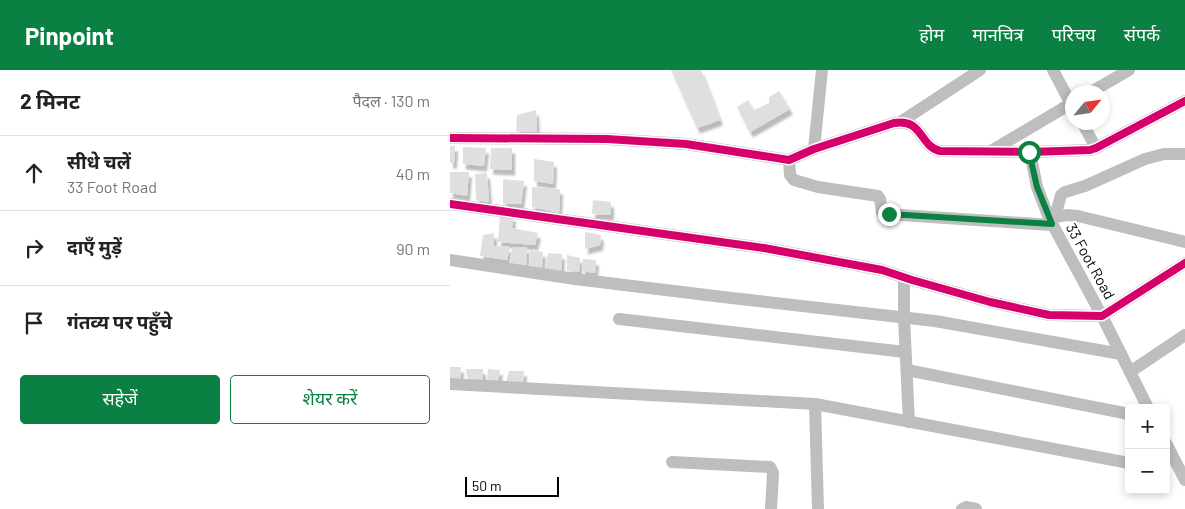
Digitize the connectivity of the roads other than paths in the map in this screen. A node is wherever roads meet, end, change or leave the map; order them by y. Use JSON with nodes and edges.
{"nodes":[{"id":1,"x":980,"y":70,"type":"edge"},
{"id":2,"x":1053,"y":70,"type":"edge"},
{"id":3,"x":1129,"y":70,"type":"edge"},
{"id":4,"x":824,"y":71,"type":"edge"},
{"id":5,"x":1103,"y":85,"type":"edge"},
{"id":6,"x":1065,"y":91,"type":"edge"},
{"id":7,"x":1185,"y":101,"type":"edge"},
{"id":8,"x":1065,"y":108,"type":"edge"},
{"id":9,"x":902,"y":121,"type":"junction"},
{"id":10,"x":1086,"y":130,"type":"edge"},
{"id":11,"x":450,"y":138,"type":"edge"},
{"id":12,"x":1096,"y":148,"type":"junction"},
{"id":13,"x":814,"y":149,"type":"junction"},
{"id":14,"x":991,"y":151,"type":"junction"},
{"id":15,"x":1030,"y":152,"type":"junction"},
{"id":16,"x":1184,"y":157,"type":"edge"},
{"id":17,"x":790,"y":160,"type":"junction"},
{"id":18,"x":450,"y":204,"type":"edge"},
{"id":19,"x":1052,"y":220,"type":"junction"},
{"id":20,"x":1185,"y":242,"type":"edge"},
{"id":21,"x":450,"y":260,"type":"edge"},
{"id":22,"x":1185,"y":263,"type":"edge"},
{"id":23,"x":904,"y":278,"type":"junction"},
{"id":24,"x":1102,"y":316,"type":"junction"},
{"id":25,"x":904,"y":318,"type":"junction"},
{"id":26,"x":619,"y":319,"type":"dead end"},
{"id":27,"x":1185,"y":335,"type":"edge"},
{"id":28,"x":906,"y":352,"type":"junction"},
{"id":29,"x":1121,"y":354,"type":"junction"},
{"id":30,"x":906,"y":370,"type":"junction"},
{"id":31,"x":1130,"y":372,"type":"junction"},
{"id":32,"x":450,"y":384,"type":"edge"},
{"id":33,"x":815,"y":404,"type":"junction"},
{"id":34,"x":1146,"y":404,"type":"edge"},
{"id":35,"x":1125,"y":413,"type":"edge"},
{"id":36,"x":909,"y":422,"type":"junction"},
{"id":37,"x":1169,"y":449,"type":"edge"},
{"id":38,"x":672,"y":462,"type":"dead end"},
{"id":39,"x":1125,"y":462,"type":"edge"},
{"id":40,"x":1170,"y":471,"type":"edge"},
{"id":41,"x":1184,"y":474,"type":"edge"},
{"id":42,"x":771,"y":509,"type":"edge"},
{"id":43,"x":818,"y":509,"type":"edge"},
{"id":44,"x":962,"y":509,"type":"edge"},
{"id":45,"x":976,"y":509,"type":"edge"}],
"edges":[{"from":1,"to":9,"type":"street"},
{"from":2,"to":6,"type":"street"},
{"from":3,"to":5,"type":"street"},
{"from":4,"to":13,"type":"street"},
{"from":7,"to":12,"type":"street"},
{"from":8,"to":14,"type":"street"},
{"from":9,"to":13,"type":"street"},
{"from":9,"to":14,"type":"street"},
{"from":10,"to":12,"type":"street"},
{"from":11,"to":17,"type":"street"},
{"from":12,"to":15,"type":"street"},
{"from":13,"to":17,"type":"street"},
{"from":14,"to":15,"type":"street"},
{"from":15,"to":19,"type":"street","name":"33 Foot Road"},
{"from":16,"to":19,"type":"street"},
{"from":17,"to":19,"type":"street"},
{"from":18,"to":23,"type":"street"},
{"from":19,"to":20,"type":"street"},
{"from":19,"to":24,"type":"street","name":"33 Foot Road"},
{"from":21,"to":25,"type":"street"},
{"from":22,"to":24,"type":"street"},
{"from":23,"to":24,"type":"street"},
{"from":23,"to":25,"type":"street"},
{"from":24,"to":29,"type":"street","name":"33 Foot Road"},
{"from":25,"to":28,"type":"street"},
{"from":25,"to":29,"type":"street"},
{"from":26,"to":28,"type":"street"},
{"from":27,"to":31,"type":"street"},
{"from":28,"to":30,"type":"street"},
{"from":29,"to":31,"type":"street","name":"33 Foot Road"},
{"from":30,"to":35,"type":"street"},
{"from":30,"to":36,"type":"street"},
{"from":31,"to":34,"type":"street","name":"33 Foot Road"},
{"from":32,"to":33,"type":"street"},
{"from":33,"to":36,"type":"street"},
{"from":33,"to":43,"type":"street"},
{"from":36,"to":39,"type":"street"},
{"from":37,"to":41,"type":"street"},
{"from":38,"to":42,"type":"street"},
{"from":40,"to":41,"type":"street"},
{"from":44,"to":45,"type":"street"}]}
